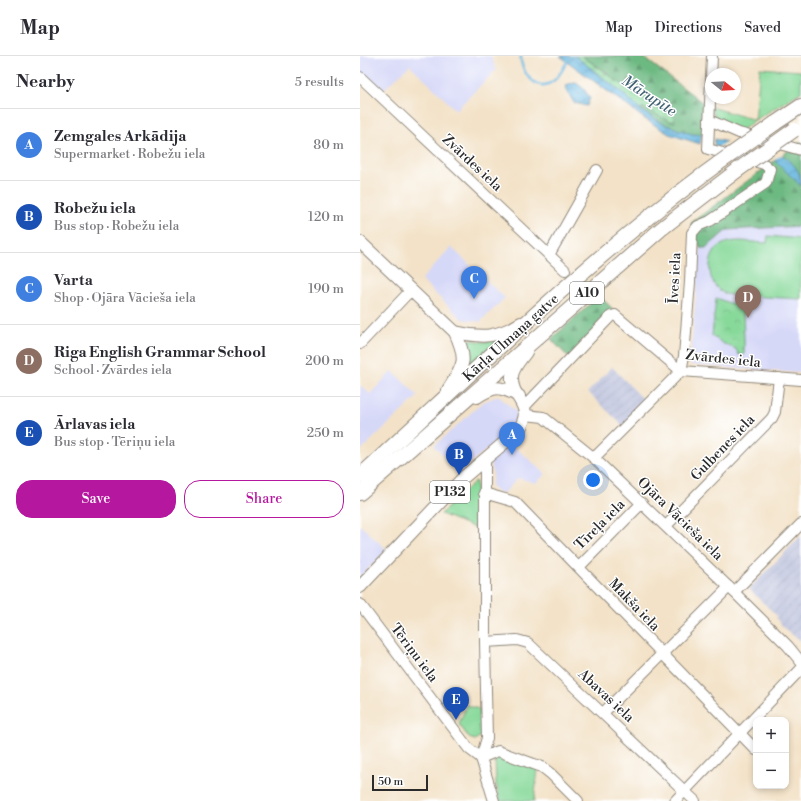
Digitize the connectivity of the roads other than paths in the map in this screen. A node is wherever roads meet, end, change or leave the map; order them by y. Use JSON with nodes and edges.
{"nodes":[{"id":1,"x":712,"y":56,"type":"edge"},
{"id":2,"x":360,"y":77,"type":"edge"},
{"id":3,"x":801,"y":106,"type":"edge"},
{"id":4,"x":709,"y":120,"type":"junction"},
{"id":5,"x":798,"y":128,"type":"edge"},
{"id":6,"x":801,"y":150,"type":"edge"},
{"id":7,"x":597,"y":170,"type":"dead end"},
{"id":8,"x":360,"y":242,"type":"edge"},
{"id":9,"x":549,"y":255,"type":"junction"},
{"id":10,"x":564,"y":270,"type":"dead end"},
{"id":11,"x":411,"y":290,"type":"junction"},
{"id":12,"x":539,"y":312,"type":"junction"},
{"id":13,"x":455,"y":332,"type":"junction"},
{"id":14,"x":536,"y":338,"type":"junction"},
{"id":15,"x":360,"y":344,"type":"edge"},
{"id":16,"x":680,"y":371,"type":"junction"},
{"id":17,"x":779,"y":378,"type":"junction"},
{"id":18,"x":801,"y":380,"type":"edge"},
{"id":19,"x":441,"y":402,"type":"junction"},
{"id":20,"x":523,"y":406,"type":"junction"},
{"id":21,"x":444,"y":419,"type":"junction"},
{"id":22,"x":594,"y":458,"type":"junction"},
{"id":23,"x":485,"y":459,"type":"junction"},
{"id":24,"x":360,"y":476,"type":"edge"},
{"id":25,"x":360,"y":493,"type":"edge"},
{"id":26,"x":484,"y":493,"type":"junction"},
{"id":27,"x":642,"y":503,"type":"junction"},
{"id":28,"x":801,"y":524,"type":"edge"},
{"id":29,"x":666,"y":526,"type":"junction"},
{"id":30,"x":579,"y":567,"type":"junction"},
{"id":31,"x":360,"y":587,"type":"edge"},
{"id":32,"x":732,"y":589,"type":"junction"},
{"id":33,"x":360,"y":604,"type":"edge"},
{"id":34,"x":485,"y":642,"type":"junction"},
{"id":35,"x":662,"y":655,"type":"junction"},
{"id":36,"x":801,"y":662,"type":"edge"},
{"id":37,"x":801,"y":669,"type":"edge"},
{"id":38,"x":604,"y":712,"type":"junction"},
{"id":39,"x":740,"y":734,"type":"junction"},
{"id":40,"x":753,"y":747,"type":"edge"},
{"id":41,"x":481,"y":758,"type":"junction"},
{"id":42,"x":685,"y":791,"type":"junction"},
{"id":43,"x":494,"y":801,"type":"edge"},
{"id":44,"x":578,"y":801,"type":"edge"},
{"id":45,"x":675,"y":801,"type":"edge"},
{"id":46,"x":695,"y":801,"type":"edge"}],
"edges":[{"from":1,"to":4,"type":"street"},
{"from":2,"to":9,"type":"street","name":"Zvārdes iela"},
{"from":3,"to":12,"type":"highway","name":"Kārļa Ulmaņa gatve","number":"A10","bridge":true},
{"from":4,"to":6,"type":"street"},
{"from":4,"to":16,"type":"street","name":"Īves iela"},
{"from":5,"to":14,"type":"highway","name":"Kārļa Ulmaņa gatve","number":"A10","bridge":true},
{"from":7,"to":9,"type":"street"},
{"from":8,"to":11,"type":"main road"},
{"from":9,"to":10,"type":"street","name":"Zvārdes iela"},
{"from":11,"to":13,"type":"main road"},
{"from":11,"to":15,"type":"street"},
{"from":12,"to":13,"type":"main road"},
{"from":12,"to":19,"type":"highway","name":"Kārļa Ulmaņa gatve","number":"A10"},
{"from":13,"to":19,"type":"main road"},
{"from":14,"to":20,"type":"main road"},
{"from":14,"to":21,"type":"highway","name":"Kārļa Ulmaņa gatve","number":"A10"},
{"from":16,"to":17,"type":"street","name":"Zvārdes iela"},
{"from":16,"to":20,"type":"street","name":"Zvārdes iela"},
{"from":16,"to":22,"type":"street"},
{"from":17,"to":18,"type":"street","name":"Zvārdes iela"},
{"from":17,"to":29,"type":"street","name":"Gulbenes iela"},
{"from":19,"to":24,"type":"highway","name":"Kārļa Ulmaņa gatve","number":"A10"},
{"from":20,"to":21,"type":"main road"},
{"from":20,"to":22,"type":"street","name":"Ojāra Vācieša iela"},
{"from":20,"to":23,"type":"main road","number":"P132"},
{"from":21,"to":25,"type":"highway","name":"Kārļa Ulmaņa gatve","number":"A10"},
{"from":22,"to":27,"type":"street","name":"Ojāra Vācieša iela"},
{"from":23,"to":26,"type":"street"},
{"from":23,"to":31,"type":"main road","number":"P132"},
{"from":26,"to":30,"type":"street","name":"Makša iela"},
{"from":26,"to":34,"type":"street"},
{"from":27,"to":29,"type":"street","name":"Ojāra Vācieša iela"},
{"from":27,"to":30,"type":"street","name":"Tīreļa iela"},
{"from":28,"to":32,"type":"street"},
{"from":29,"to":32,"type":"street","name":"Ojāra Vācieša iela"},
{"from":30,"to":35,"type":"street","name":"Makša iela"},
{"from":32,"to":35,"type":"street"},
{"from":32,"to":36,"type":"street","name":"Ojāra Vācieša iela"},
{"from":33,"to":41,"type":"street","name":"Tēriņu iela"},
{"from":34,"to":38,"type":"street","name":"Abavas iela"},
{"from":34,"to":41,"type":"street"},
{"from":35,"to":38,"type":"street"},
{"from":35,"to":39,"type":"street","name":"Makša iela"},
{"from":37,"to":39,"type":"street"},
{"from":38,"to":42,"type":"street","name":"Abavas iela"},
{"from":39,"to":40,"type":"street","name":"Makša iela"},
{"from":39,"to":42,"type":"street"},
{"from":41,"to":43,"type":"street"},
{"from":41,"to":44,"type":"street"},
{"from":42,"to":45,"type":"street"},
{"from":42,"to":46,"type":"street","name":"Abavas iela"}]}
